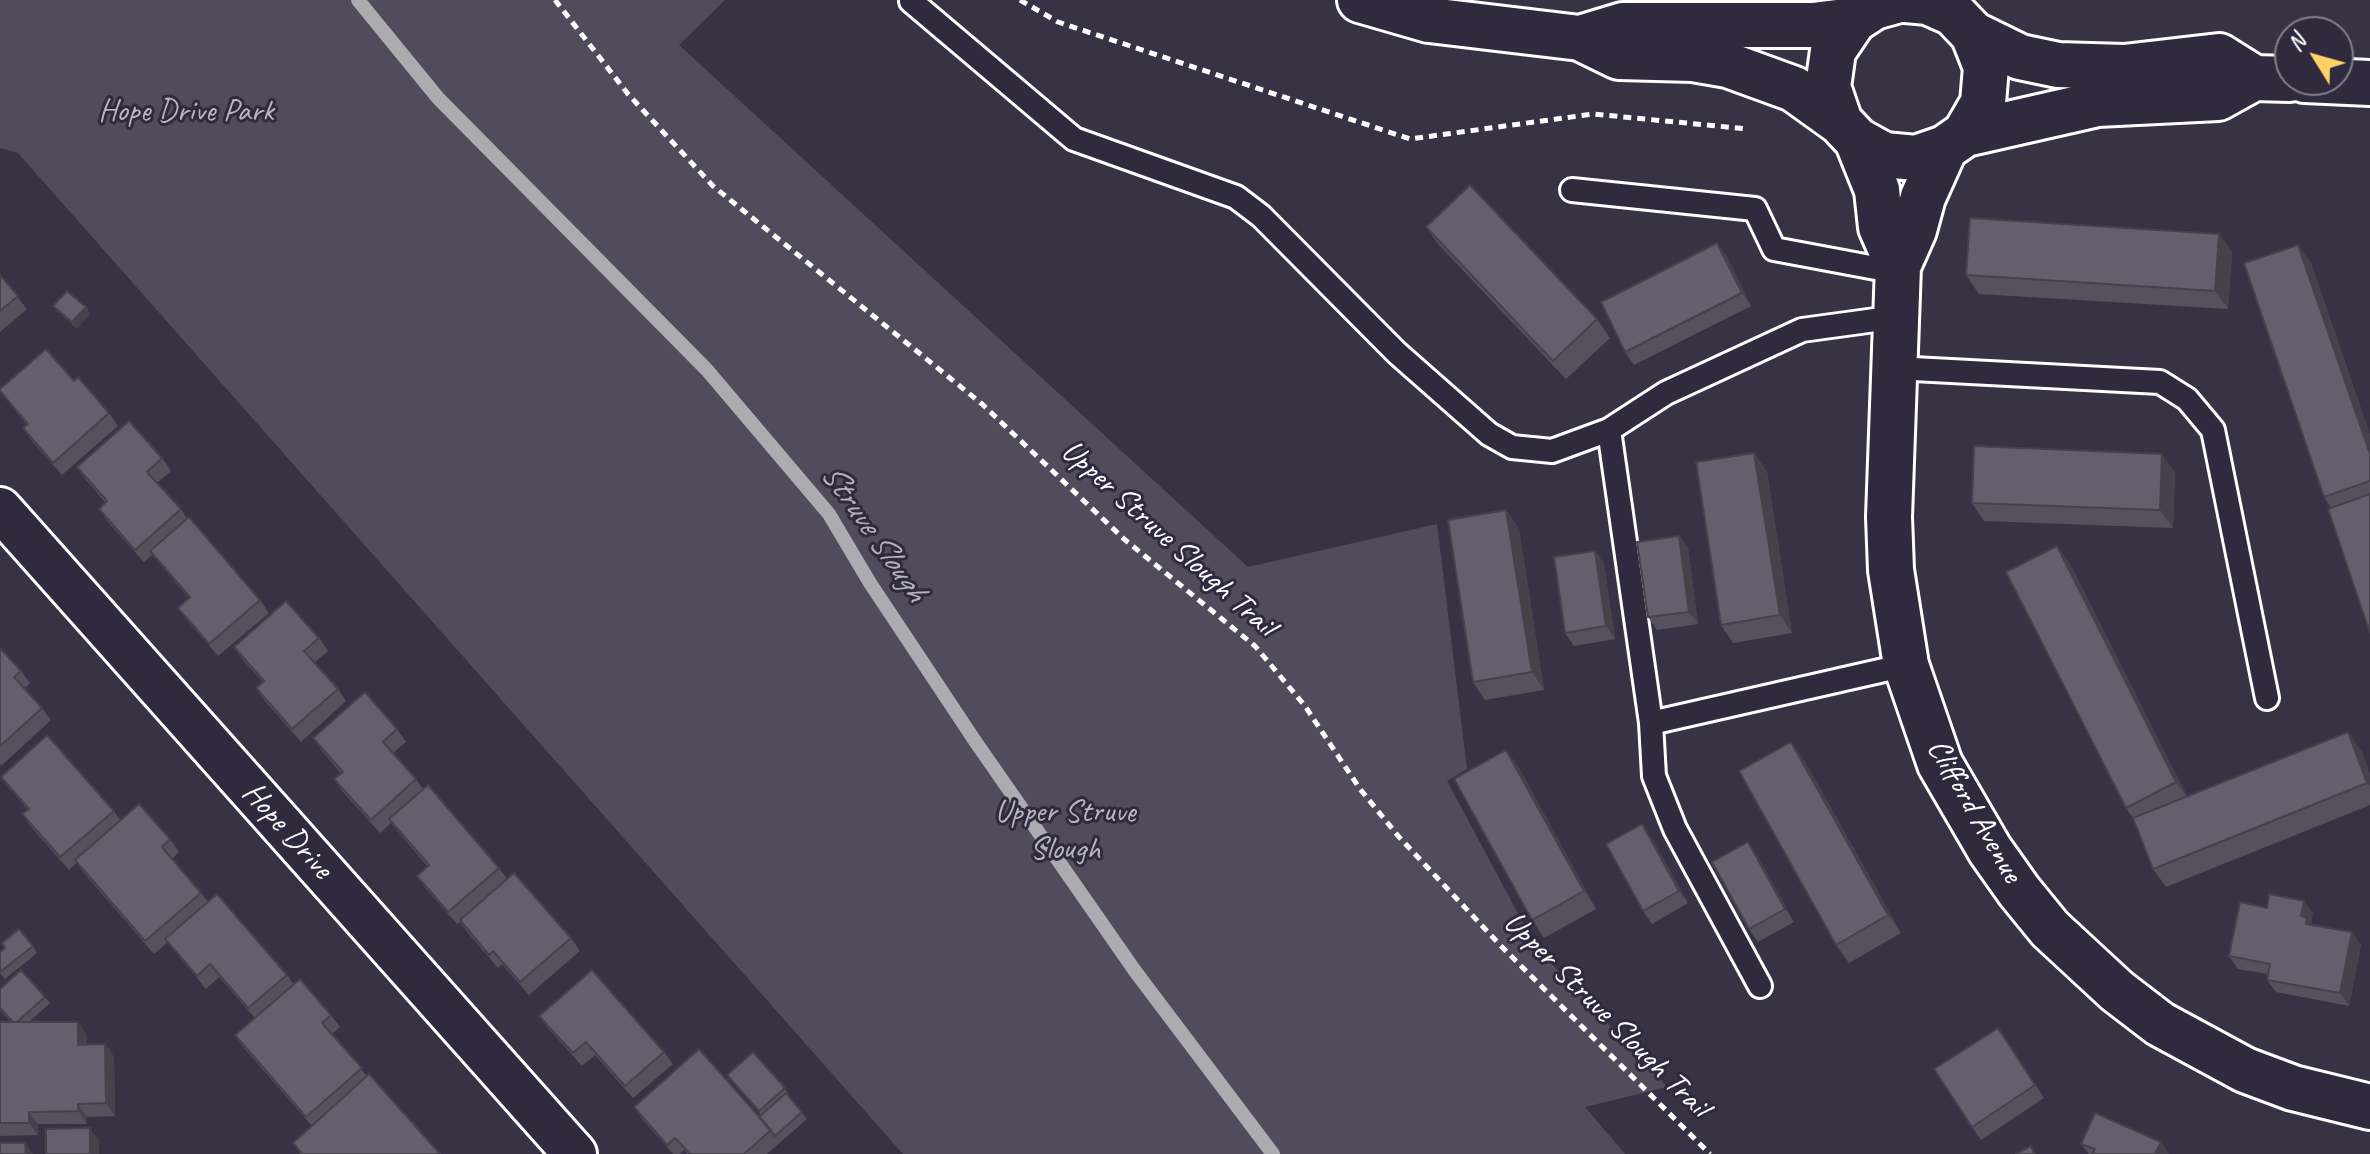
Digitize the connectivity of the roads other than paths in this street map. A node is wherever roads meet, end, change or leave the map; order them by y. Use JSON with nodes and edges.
{"nodes":[{"id":1,"x":1360,"y":0,"type":"edge"},
{"id":2,"x":911,"y":1,"type":"edge"},
{"id":3,"x":1882,"y":5,"type":"edge"},
{"id":4,"x":1958,"y":16,"type":"edge"},
{"id":5,"x":1580,"y":38,"type":"junction"},
{"id":6,"x":2272,"y":78,"type":"edge"},
{"id":7,"x":1849,"y":131,"type":"junction"},
{"id":8,"x":1955,"y":141,"type":"junction"},
{"id":9,"x":1572,"y":190,"type":"dead end"},
{"id":10,"x":1898,"y":269,"type":"junction"},
{"id":11,"x":1897,"y":317,"type":"junction"},
{"id":12,"x":1894,"y":368,"type":"junction"},
{"id":13,"x":1609,"y":430,"type":"junction"},
{"id":14,"x":0,"y":509,"type":"edge"},
{"id":15,"x":1906,"y":665,"type":"junction"},
{"id":16,"x":2267,"y":698,"type":"dead end"},
{"id":17,"x":1651,"y":723,"type":"junction"},
{"id":18,"x":1760,"y":986,"type":"dead end"},
{"id":19,"x":2370,"y":1107,"type":"edge"},
{"id":20,"x":575,"y":1154,"type":"edge"}],
"edges":[{"from":1,"to":5,"type":"street"},
{"from":2,"to":13,"type":"lane"},
{"from":3,"to":4,"type":"street"},
{"from":3,"to":5,"type":"street"},
{"from":3,"to":7,"type":"street"},
{"from":4,"to":6,"type":"street"},
{"from":4,"to":8,"type":"street"},
{"from":5,"to":7,"type":"street"},
{"from":6,"to":8,"type":"street"},
{"from":7,"to":8,"type":"street"},
{"from":7,"to":10,"type":"street","name":"Clifford Avenue"},
{"from":8,"to":10,"type":"street","name":"Clifford Avenue"},
{"from":9,"to":10,"type":"lane"},
{"from":10,"to":11,"type":"street","name":"Clifford Avenue"},
{"from":11,"to":12,"type":"street","name":"Clifford Avenue"},
{"from":11,"to":13,"type":"lane"},
{"from":12,"to":15,"type":"street","name":"Clifford Avenue"},
{"from":12,"to":16,"type":"lane"},
{"from":13,"to":17,"type":"lane"},
{"from":14,"to":20,"type":"street","name":"Hope Drive"},
{"from":15,"to":17,"type":"lane"},
{"from":15,"to":19,"type":"street","name":"Clifford Avenue"},
{"from":17,"to":18,"type":"lane"}]}
